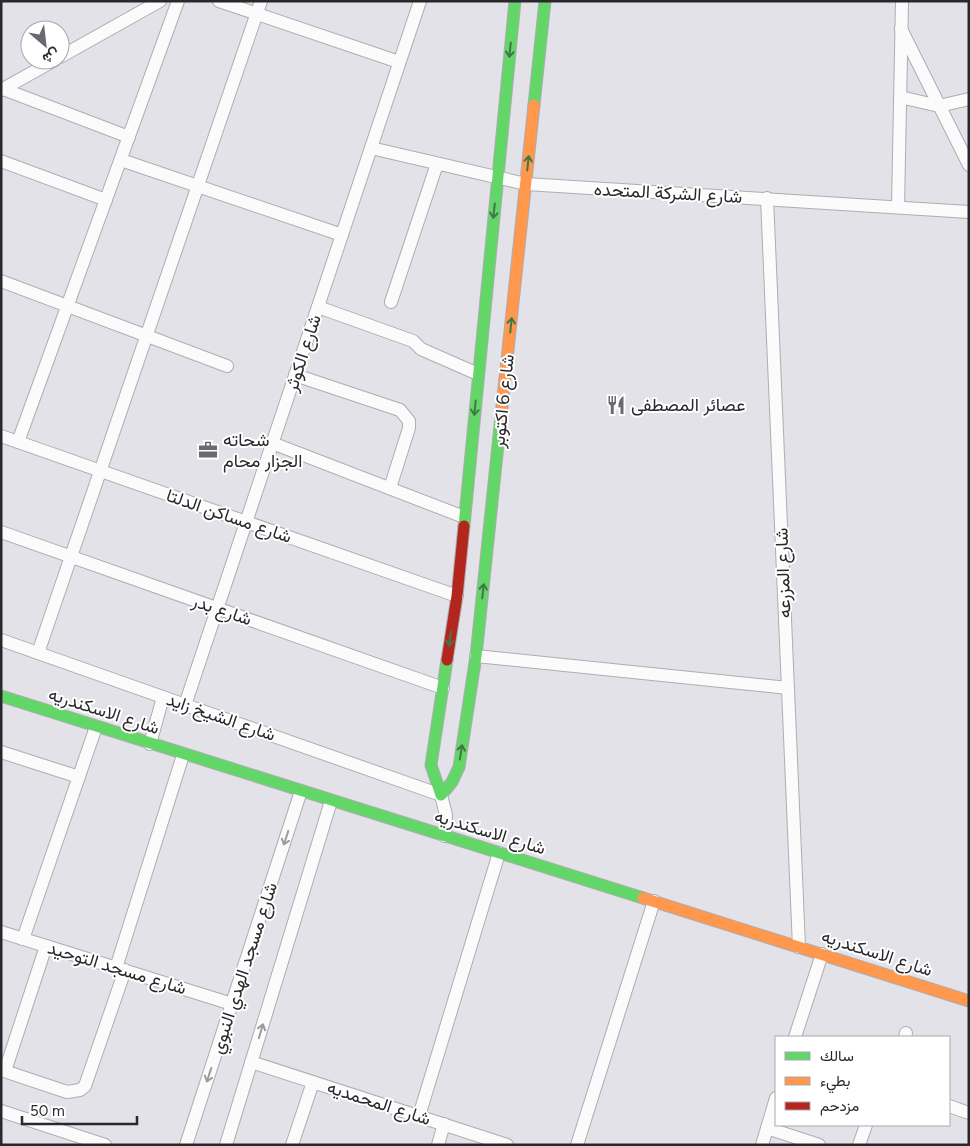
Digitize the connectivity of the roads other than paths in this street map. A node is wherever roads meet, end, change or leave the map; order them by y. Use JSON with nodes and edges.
{"nodes":[{"id":1,"x":160,"y":1,"type":"edge"},
{"id":2,"x":178,"y":1,"type":"edge"},
{"id":3,"x":219,"y":1,"type":"edge"},
{"id":4,"x":261,"y":1,"type":"edge"},
{"id":5,"x":420,"y":1,"type":"edge"},
{"id":6,"x":516,"y":1,"type":"edge"},
{"id":7,"x":545,"y":1,"type":"edge"},
{"id":8,"x":902,"y":1,"type":"edge"},
{"id":9,"x":257,"y":14,"type":"junction"},
{"id":10,"x":900,"y":26,"type":"junction"},
{"id":11,"x":70,"y":51,"type":"edge"},
{"id":12,"x":399,"y":62,"type":"junction"},
{"id":13,"x":37,"y":70,"type":"edge"},
{"id":14,"x":2,"y":89,"type":"edge"},
{"id":15,"x":900,"y":97,"type":"junction"},
{"id":16,"x":969,"y":100,"type":"edge"},
{"id":17,"x":939,"y":106,"type":"junction"},
{"id":18,"x":129,"y":137,"type":"junction"},
{"id":19,"x":371,"y":148,"type":"junction"},
{"id":20,"x":121,"y":160,"type":"junction"},
{"id":21,"x":1,"y":161,"type":"edge"},
{"id":22,"x":437,"y":164,"type":"junction"},
{"id":23,"x":969,"y":165,"type":"edge"},
{"id":24,"x":497,"y":178,"type":"junction"},
{"id":25,"x":526,"y":184,"type":"junction"},
{"id":26,"x":198,"y":186,"type":"junction"},
{"id":27,"x":767,"y":198,"type":"junction"},
{"id":28,"x":106,"y":200,"type":"junction"},
{"id":29,"x":898,"y":207,"type":"junction"},
{"id":30,"x":969,"y":212,"type":"edge"},
{"id":31,"x":342,"y":235,"type":"junction"},
{"id":32,"x":1,"y":281,"type":"edge"},
{"id":33,"x":391,"y":302,"type":"dead end"},
{"id":34,"x":67,"y":306,"type":"junction"},
{"id":35,"x":318,"y":307,"type":"junction"},
{"id":36,"x":147,"y":336,"type":"junction"},
{"id":37,"x":227,"y":366,"type":"dead end"},
{"id":38,"x":478,"y":374,"type":"junction"},
{"id":39,"x":295,"y":375,"type":"junction"},
{"id":40,"x":1,"y":436,"type":"edge"},
{"id":41,"x":18,"y":442,"type":"junction"},
{"id":42,"x":272,"y":444,"type":"junction"},
{"id":43,"x":100,"y":472,"type":"junction"},
{"id":44,"x":390,"y":488,"type":"junction"},
{"id":45,"x":464,"y":516,"type":"junction"},
{"id":46,"x":246,"y":522,"type":"junction"},
{"id":47,"x":1,"y":532,"type":"edge"},
{"id":48,"x":71,"y":557,"type":"junction"},
{"id":49,"x":457,"y":596,"type":"junction"},
{"id":50,"x":217,"y":608,"type":"junction"},
{"id":51,"x":1,"y":640,"type":"edge"},
{"id":52,"x":38,"y":653,"type":"junction"},
{"id":53,"x":476,"y":656,"type":"junction"},
{"id":54,"x":443,"y":688,"type":"junction"},
{"id":55,"x":788,"y":688,"type":"junction"},
{"id":56,"x":1,"y":696,"type":"edge"},
{"id":57,"x":163,"y":697,"type":"junction"},
{"id":58,"x":185,"y":705,"type":"junction"},
{"id":59,"x":96,"y":727,"type":"junction"},
{"id":60,"x":150,"y":744,"type":"junction"},
{"id":61,"x":1,"y":752,"type":"edge"},
{"id":62,"x":183,"y":755,"type":"junction"},
{"id":63,"x":79,"y":777,"type":"junction"},
{"id":64,"x":301,"y":791,"type":"junction"},
{"id":65,"x":441,"y":795,"type":"junction"},
{"id":66,"x":331,"y":801,"type":"junction"},
{"id":67,"x":445,"y":836,"type":"junction"},
{"id":68,"x":499,"y":853,"type":"junction"},
{"id":69,"x":654,"y":901,"type":"junction"},
{"id":70,"x":1,"y":932,"type":"edge"},
{"id":71,"x":23,"y":939,"type":"junction"},
{"id":72,"x":46,"y":946,"type":"junction"},
{"id":73,"x":799,"y":947,"type":"junction"},
{"id":74,"x":822,"y":954,"type":"junction"},
{"id":75,"x":121,"y":969,"type":"junction"},
{"id":76,"x":969,"y":1001,"type":"edge"},
{"id":77,"x":232,"y":1004,"type":"junction"},
{"id":78,"x":796,"y":1036,"type":"edge"},
{"id":79,"x":252,"y":1062,"type":"junction"},
{"id":80,"x":3,"y":1070,"type":"edge"},
{"id":81,"x":313,"y":1082,"type":"junction"},
{"id":82,"x":775,"y":1101,"type":"edge"},
{"id":83,"x":950,"y":1106,"type":"edge"},
{"id":84,"x":1,"y":1111,"type":"edge"},
{"id":85,"x":969,"y":1112,"type":"edge"},
{"id":86,"x":419,"y":1116,"type":"junction"},
{"id":87,"x":444,"y":1124,"type":"junction"},
{"id":88,"x":866,"y":1126,"type":"edge"},
{"id":89,"x":767,"y":1128,"type":"junction"},
{"id":90,"x":229,"y":1144,"type":"edge"},
{"id":91,"x":105,"y":1145,"type":"edge"},
{"id":92,"x":186,"y":1145,"type":"edge"},
{"id":93,"x":292,"y":1145,"type":"edge"},
{"id":94,"x":438,"y":1145,"type":"edge"},
{"id":95,"x":507,"y":1145,"type":"edge"},
{"id":96,"x":577,"y":1145,"type":"edge"},
{"id":97,"x":762,"y":1145,"type":"edge"},
{"id":98,"x":818,"y":1145,"type":"edge"},
{"id":99,"x":859,"y":1145,"type":"edge"}],
"edges":[{"from":1,"to":11,"type":"street"},
{"from":2,"to":18,"type":"street"},
{"from":3,"to":9,"type":"street"},
{"from":4,"to":9,"type":"street"},
{"from":5,"to":12,"type":"street","name":"شارع الكوثر"},
{"from":6,"to":24,"type":"street","name":"شارع 6 اكتوبر","one_way":true},
{"from":25,"to":7,"type":"street","name":"شارع 6 اكتوبر","one_way":true},
{"from":8,"to":10,"type":"street"},
{"from":9,"to":12,"type":"street"},
{"from":9,"to":26,"type":"street"},
{"from":10,"to":15,"type":"street"},
{"from":10,"to":17,"type":"street"},
{"from":12,"to":19,"type":"street","name":"شارع الكوثر"},
{"from":13,"to":14,"type":"street"},
{"from":14,"to":18,"type":"street"},
{"from":15,"to":17,"type":"street"},
{"from":15,"to":29,"type":"street"},
{"from":16,"to":17,"type":"street"},
{"from":17,"to":23,"type":"street"},
{"from":18,"to":20,"type":"street"},
{"from":19,"to":22,"type":"street","name":"شارع الشركة المتحده"},
{"from":19,"to":31,"type":"street","name":"شارع الكوثر"},
{"from":20,"to":26,"type":"street"},
{"from":20,"to":28,"type":"street"},
{"from":21,"to":28,"type":"street"},
{"from":22,"to":24,"type":"street","name":"شارع الشركة المتحده"},
{"from":22,"to":33,"type":"street"},
{"from":24,"to":25,"type":"street","name":"شارع الشركة المتحده"},
{"from":24,"to":38,"type":"street","name":"شارع 6 اكتوبر","one_way":true},
{"from":25,"to":27,"type":"street","name":"شارع الشركة المتحده"},
{"from":53,"to":25,"type":"street","name":"شارع 6 اكتوبر","one_way":true},
{"from":26,"to":31,"type":"street"},
{"from":26,"to":36,"type":"street"},
{"from":27,"to":29,"type":"street","name":"شارع الشركة المتحده"},
{"from":27,"to":55,"type":"street","name":"شارع المزرعه"},
{"from":28,"to":34,"type":"street"},
{"from":29,"to":30,"type":"street","name":"شارع الشركة المتحده"},
{"from":31,"to":35,"type":"street","name":"شارع الكوثر"},
{"from":32,"to":34,"type":"street"},
{"from":34,"to":36,"type":"street"},
{"from":34,"to":41,"type":"street"},
{"from":35,"to":38,"type":"street"},
{"from":35,"to":39,"type":"street","name":"شارع الكوثر"},
{"from":36,"to":37,"type":"street"},
{"from":36,"to":43,"type":"street"},
{"from":38,"to":45,"type":"street","name":"شارع 6 اكتوبر","one_way":true},
{"from":39,"to":42,"type":"street","name":"شارع الكوثر"},
{"from":39,"to":44,"type":"street"},
{"from":40,"to":41,"type":"street","name":"شارع مساكن الدلتا"},
{"from":41,"to":43,"type":"street","name":"شارع مساكن الدلتا"},
{"from":42,"to":44,"type":"street"},
{"from":42,"to":46,"type":"street","name":"شارع الكوثر"},
{"from":43,"to":46,"type":"street","name":"شارع مساكن الدلتا"},
{"from":43,"to":48,"type":"street"},
{"from":44,"to":45,"type":"street"},
{"from":45,"to":49,"type":"street","name":"شارع 6 اكتوبر"},
{"from":46,"to":49,"type":"street","name":"شارع مساكن الدلتا"},
{"from":46,"to":50,"type":"street","name":"شارع الكوثر"},
{"from":47,"to":48,"type":"street","name":"شارع بدر"},
{"from":48,"to":50,"type":"street","name":"شارع بدر"},
{"from":48,"to":52,"type":"street"},
{"from":49,"to":54,"type":"street","name":"شارع 6 اكتوبر","one_way":true},
{"from":50,"to":54,"type":"street","name":"شارع بدر"},
{"from":50,"to":58,"type":"street","name":"شارع الكوثر"},
{"from":51,"to":52,"type":"street","name":"شارع الشيخ زايد"},
{"from":52,"to":57,"type":"street","name":"شارع الشيخ زايد"},
{"from":53,"to":55,"type":"street"},
{"from":65,"to":53,"type":"street","name":"شارع 6 اكتوبر","one_way":true},
{"from":54,"to":65,"type":"street","name":"شارع 6 اكتوبر"},
{"from":55,"to":73,"type":"street","name":"شارع المزرعه"},
{"from":56,"to":59,"type":"street","name":"شارع الاسكندريه"},
{"from":57,"to":58,"type":"street","name":"شارع الشيخ زايد"},
{"from":57,"to":60,"type":"street"},
{"from":58,"to":65,"type":"street","name":"شارع الشيخ زايد"},
{"from":59,"to":60,"type":"street","name":"شارع الاسكندريه"},
{"from":59,"to":63,"type":"street"},
{"from":60,"to":62,"type":"street","name":"شارع الاسكندريه"},
{"from":61,"to":63,"type":"street"},
{"from":62,"to":64,"type":"street","name":"شارع الاسكندريه"},
{"from":62,"to":75,"type":"street"},
{"from":63,"to":71,"type":"street"},
{"from":64,"to":66,"type":"street","name":"شارع الاسكندريه"},
{"from":64,"to":77,"type":"street","name":"شارع مسجد الهدي النبوي","one_way":true},
{"from":65,"to":67,"type":"street","name":"شارع 6 اكتوبر"},
{"from":66,"to":67,"type":"street","name":"شارع الاسكندريه"},
{"from":79,"to":66,"type":"street","name":"شارع مسجد الهدي النبوي","one_way":true},
{"from":67,"to":68,"type":"street","name":"شارع الاسكندريه"},
{"from":68,"to":69,"type":"street","name":"شارع الاسكندريه"},
{"from":68,"to":86,"type":"street"},
{"from":69,"to":73,"type":"street","name":"شارع الاسكندريه"},
{"from":69,"to":96,"type":"street"},
{"from":70,"to":71,"type":"street","name":"شارع مسجد التوحيد"},
{"from":71,"to":72,"type":"street","name":"شارع مسجد التوحيد"},
{"from":72,"to":75,"type":"street","name":"شارع مسجد التوحيد"},
{"from":72,"to":80,"type":"street"},
{"from":73,"to":74,"type":"street","name":"شارع الاسكندريه"},
{"from":74,"to":76,"type":"street","name":"شارع الاسكندريه"},
{"from":74,"to":78,"type":"street"},
{"from":75,"to":77,"type":"street","name":"شارع مسجد التوحيد"},
{"from":75,"to":80,"type":"street"},
{"from":77,"to":92,"type":"street","name":"شارع مسجد الهدي النبوي","one_way":true},
{"from":79,"to":81,"type":"street","name":"شارع المحمديه"},
{"from":79,"to":90,"type":"street","name":"شارع مسجد الهدي النبوي"},
{"from":81,"to":86,"type":"street","name":"شارع المحمديه"},
{"from":81,"to":93,"type":"street"},
{"from":82,"to":89,"type":"street"},
{"from":83,"to":85,"type":"street"},
{"from":84,"to":91,"type":"street"},
{"from":86,"to":87,"type":"street","name":"شارع المحمديه"},
{"from":87,"to":94,"type":"street"},
{"from":87,"to":95,"type":"street","name":"شارع المحمديه"},
{"from":88,"to":99,"type":"street"},
{"from":89,"to":97,"type":"street"},
{"from":89,"to":98,"type":"street"}]}
